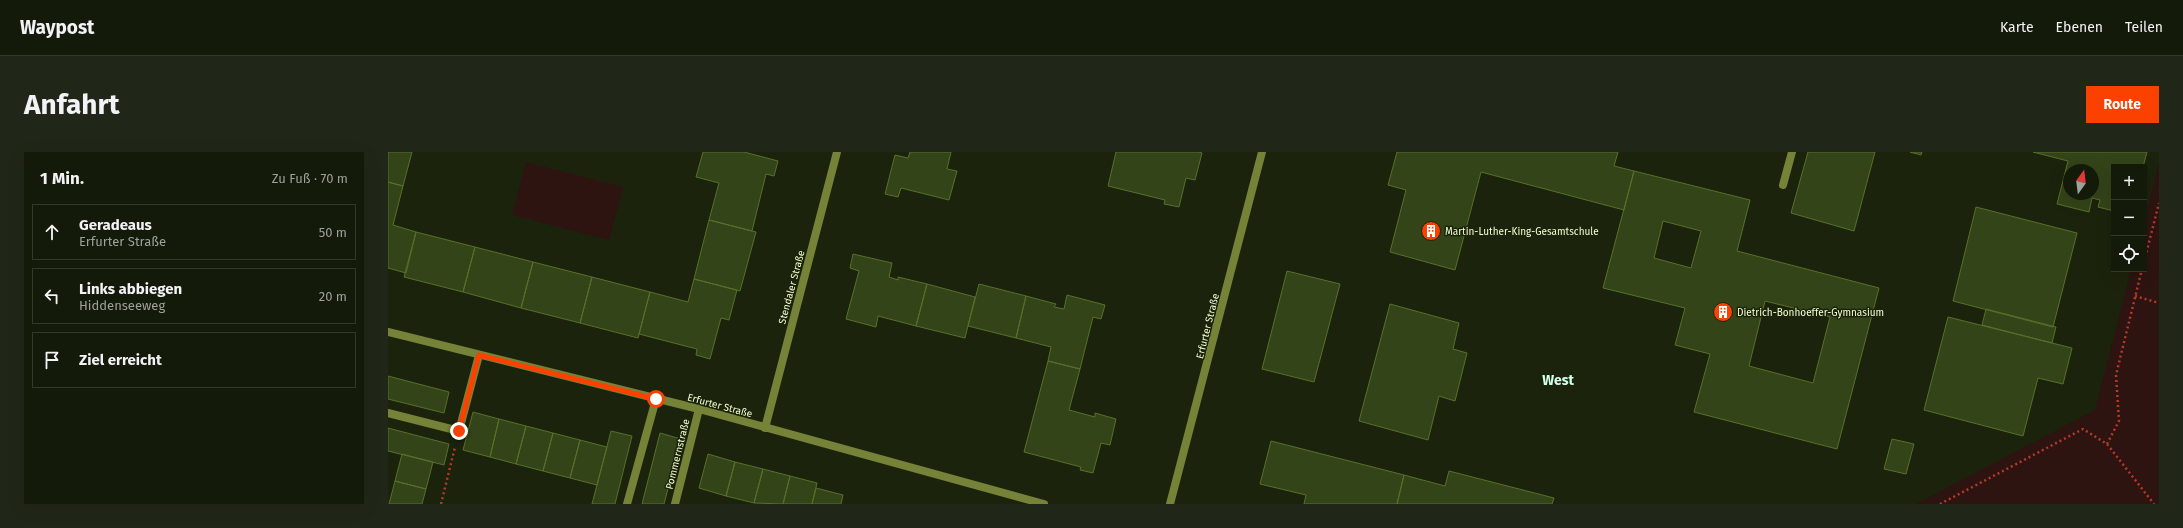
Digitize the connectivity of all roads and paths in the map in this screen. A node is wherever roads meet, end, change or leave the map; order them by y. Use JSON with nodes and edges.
{"nodes":[{"id":1,"x":837,"y":152,"type":"edge"},
{"id":2,"x":1262,"y":152,"type":"edge"},
{"id":3,"x":1792,"y":152,"type":"edge"},
{"id":4,"x":1782,"y":185,"type":"dead end"},
{"id":5,"x":2159,"y":203,"type":"edge"},
{"id":6,"x":2147,"y":250,"type":"edge"},
{"id":7,"x":2141,"y":272,"type":"edge"},
{"id":8,"x":2135,"y":296,"type":"junction"},
{"id":9,"x":2159,"y":303,"type":"edge"},
{"id":10,"x":388,"y":332,"type":"edge"},
{"id":11,"x":479,"y":355,"type":"junction"},
{"id":12,"x":656,"y":399,"type":"junction"},
{"id":13,"x":699,"y":409,"type":"junction"},
{"id":14,"x":388,"y":413,"type":"edge"},
{"id":15,"x":765,"y":428,"type":"junction"},
{"id":16,"x":459,"y":431,"type":"junction"},
{"id":17,"x":2107,"y":444,"type":"junction"},
{"id":18,"x":442,"y":504,"type":"edge"},
{"id":19,"x":627,"y":504,"type":"edge"},
{"id":20,"x":675,"y":504,"type":"edge"},
{"id":21,"x":1044,"y":504,"type":"edge"},
{"id":22,"x":1170,"y":504,"type":"edge"},
{"id":23,"x":1940,"y":504,"type":"edge"},
{"id":24,"x":2154,"y":504,"type":"edge"}],
"edges":[{"from":1,"to":15,"type":"street","name":"Stendaler Straße"},
{"from":2,"to":22,"type":"street","name":"Erfurter Straße"},
{"from":3,"to":4,"type":"street"},
{"from":5,"to":6,"type":"path"},
{"from":7,"to":8,"type":"path"},
{"from":8,"to":9,"type":"path"},
{"from":8,"to":17,"type":"path"},
{"from":10,"to":11,"type":"street","name":"Erfurter Straße"},
{"from":11,"to":12,"type":"street","name":"Erfurter Straße"},
{"from":11,"to":16,"type":"street"},
{"from":12,"to":13,"type":"street","name":"Erfurter Straße"},
{"from":12,"to":19,"type":"street"},
{"from":13,"to":15,"type":"street","name":"Erfurter Straße"},
{"from":13,"to":20,"type":"street","name":"Pommernstraße"},
{"from":14,"to":16,"type":"street"},
{"from":15,"to":21,"type":"street","name":"Erfurter Straße"},
{"from":16,"to":18,"type":"path"},
{"from":17,"to":23,"type":"path"},
{"from":17,"to":24,"type":"path"}]}
